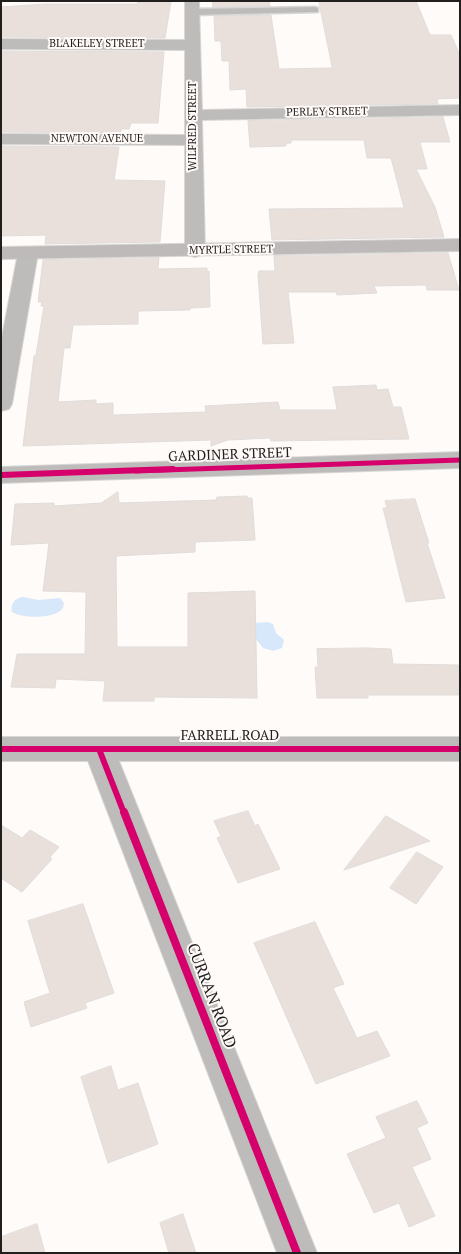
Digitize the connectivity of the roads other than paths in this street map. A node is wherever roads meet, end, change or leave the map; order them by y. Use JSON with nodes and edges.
{"nodes":[{"id":1,"x":192,"y":7,"type":"edge"},
{"id":2,"x":314,"y":10,"type":"dead end"},
{"id":3,"x":1,"y":44,"type":"edge"},
{"id":4,"x":193,"y":45,"type":"junction"},
{"id":5,"x":460,"y":110,"type":"edge"},
{"id":6,"x":193,"y":115,"type":"junction"},
{"id":7,"x":1,"y":139,"type":"edge"},
{"id":8,"x":194,"y":140,"type":"junction"},
{"id":9,"x":460,"y":245,"type":"edge"},
{"id":10,"x":195,"y":251,"type":"junction"},
{"id":11,"x":1,"y":253,"type":"edge"},
{"id":12,"x":28,"y":253,"type":"junction"},
{"id":13,"x":1,"y":404,"type":"edge"},
{"id":14,"x":460,"y":460,"type":"edge"},
{"id":15,"x":1,"y":475,"type":"edge"},
{"id":16,"x":1,"y":749,"type":"edge"},
{"id":17,"x":99,"y":749,"type":"junction"},
{"id":18,"x":460,"y":749,"type":"edge"},
{"id":19,"x":297,"y":1253,"type":"edge"}],
"edges":[{"from":1,"to":2,"type":"lane"},
{"from":1,"to":4,"type":"street","name":"WILFRED STREET"},
{"from":3,"to":4,"type":"street","name":"BLAKELEY STREET"},
{"from":4,"to":6,"type":"street","name":"WILFRED STREET"},
{"from":5,"to":6,"type":"street","name":"PERLEY STREET"},
{"from":6,"to":8,"type":"street","name":"WILFRED STREET"},
{"from":7,"to":8,"type":"street","name":"NEWTON AVENUE"},
{"from":8,"to":10,"type":"street","name":"WILFRED STREET"},
{"from":9,"to":10,"type":"main road","name":"MYRTLE STREET"},
{"from":10,"to":12,"type":"main road","name":"MYRTLE STREET"},
{"from":11,"to":12,"type":"main road","name":"MYRTLE STREET"},
{"from":12,"to":13,"type":"street"},
{"from":14,"to":15,"type":"street","name":"GARDINER STREET"},
{"from":16,"to":17,"type":"street","name":"FARRELL ROAD"},
{"from":17,"to":18,"type":"street","name":"FARRELL ROAD"},
{"from":17,"to":19,"type":"street","name":"CURRAN ROAD"}]}
